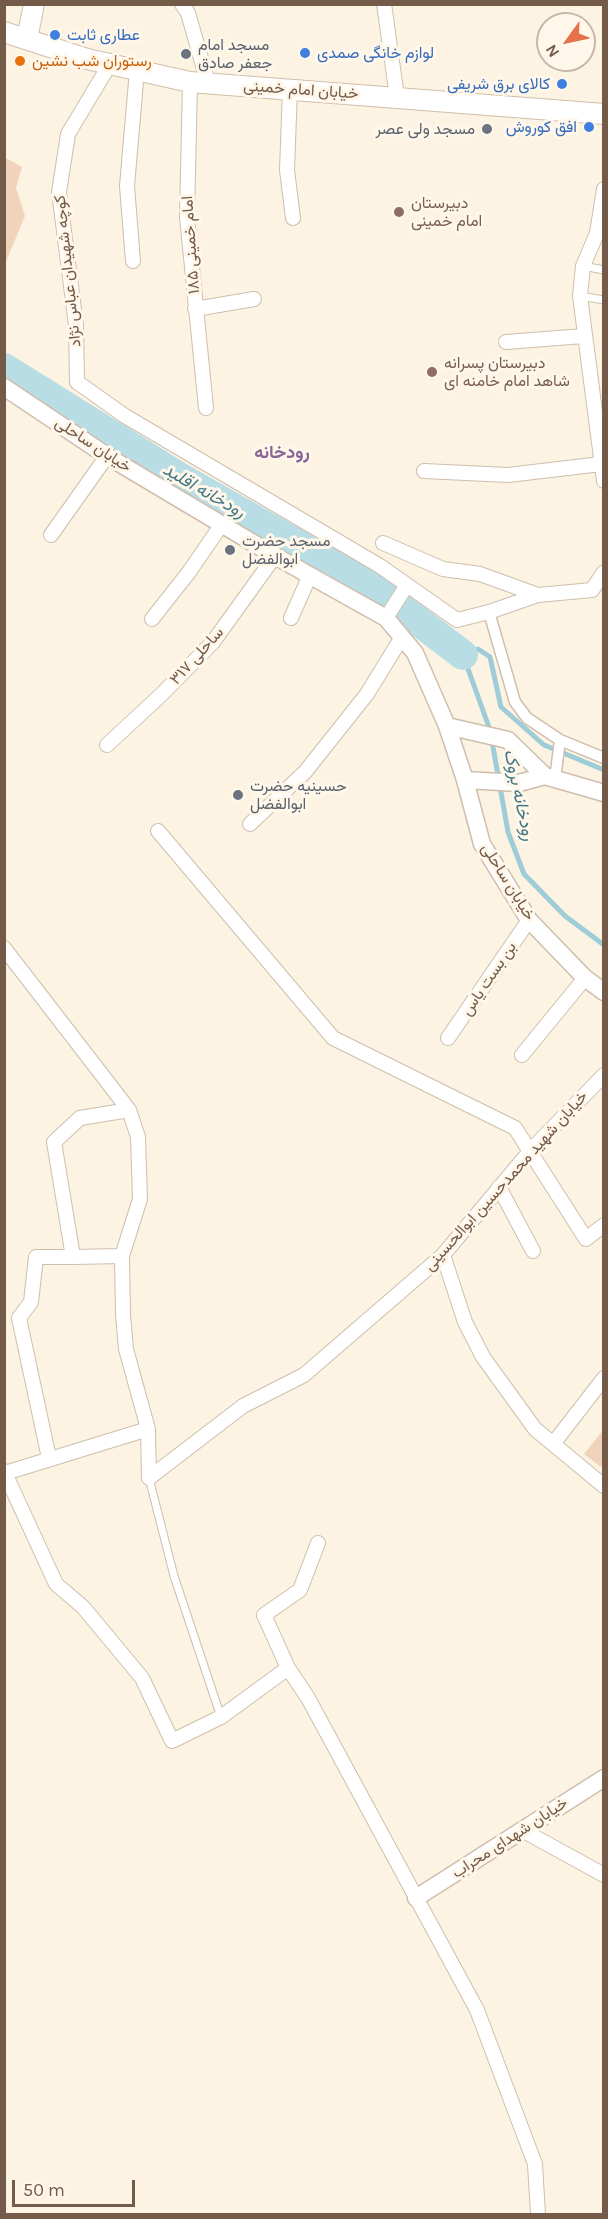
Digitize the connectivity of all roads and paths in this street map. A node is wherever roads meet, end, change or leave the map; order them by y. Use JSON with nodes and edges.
{"nodes":[{"id":1,"x":34,"y":4,"type":"edge"},
{"id":2,"x":182,"y":4,"type":"edge"},
{"id":3,"x":384,"y":4,"type":"edge"},
{"id":4,"x":4,"y":32,"type":"edge"},
{"id":5,"x":27,"y":39,"type":"junction"},
{"id":6,"x":110,"y":64,"type":"junction"},
{"id":7,"x":137,"y":70,"type":"junction"},
{"id":8,"x":199,"y":82,"type":"junction"},
{"id":9,"x":290,"y":89,"type":"junction"},
{"id":10,"x":397,"y":98,"type":"junction"},
{"id":11,"x":603,"y":114,"type":"edge"},
{"id":12,"x":603,"y":189,"type":"edge"},
{"id":13,"x":292,"y":218,"type":"dead end"},
{"id":14,"x":133,"y":261,"type":"dead end"},
{"id":15,"x":583,"y":266,"type":"junction"},
{"id":16,"x":603,"y":270,"type":"edge"},
{"id":17,"x":580,"y":296,"type":"junction"},
{"id":18,"x":254,"y":299,"type":"dead end"},
{"id":19,"x":603,"y":300,"type":"edge"},
{"id":20,"x":195,"y":309,"type":"junction"},
{"id":21,"x":584,"y":336,"type":"junction"},
{"id":22,"x":506,"y":342,"type":"dead end"},
{"id":23,"x":4,"y":387,"type":"edge"},
{"id":24,"x":206,"y":408,"type":"dead end"},
{"id":25,"x":107,"y":456,"type":"junction"},
{"id":26,"x":602,"y":464,"type":"edge"},
{"id":27,"x":424,"y":471,"type":"dead end"},
{"id":28,"x":603,"y":480,"type":"edge"},
{"id":29,"x":222,"y":524,"type":"junction"},
{"id":30,"x":51,"y":535,"type":"dead end"},
{"id":31,"x":383,"y":543,"type":"dead end"},
{"id":32,"x":275,"y":556,"type":"junction"},
{"id":33,"x":603,"y":572,"type":"edge"},
{"id":34,"x":310,"y":575,"type":"junction"},
{"id":35,"x":405,"y":587,"type":"junction"},
{"id":36,"x":598,"y":594,"type":"edge"},
{"id":37,"x":538,"y":595,"type":"junction"},
{"id":38,"x":489,"y":612,"type":"junction"},
{"id":39,"x":390,"y":613,"type":"junction"},
{"id":40,"x":291,"y":618,"type":"dead end"},
{"id":41,"x":152,"y":619,"type":"dead end"},
{"id":42,"x":402,"y":637,"type":"junction"},
{"id":43,"x":447,"y":726,"type":"junction"},
{"id":44,"x":560,"y":740,"type":"junction"},
{"id":45,"x":107,"y":745,"type":"dead end"},
{"id":46,"x":603,"y":758,"type":"edge"},
{"id":47,"x":550,"y":778,"type":"junction"},
{"id":48,"x":474,"y":780,"type":"junction"},
{"id":49,"x":603,"y":793,"type":"edge"},
{"id":50,"x":250,"y":824,"type":"dead end"},
{"id":51,"x":158,"y":831,"type":"dead end"},
{"id":52,"x":529,"y":920,"type":"junction"},
{"id":53,"x":4,"y":948,"type":"edge"},
{"id":54,"x":585,"y":978,"type":"junction"},
{"id":55,"x":603,"y":992,"type":"edge"},
{"id":56,"x":448,"y":1038,"type":"dead end"},
{"id":57,"x":522,"y":1055,"type":"dead end"},
{"id":58,"x":603,"y":1075,"type":"edge"},
{"id":59,"x":129,"y":1110,"type":"junction"},
{"id":60,"x":531,"y":1150,"type":"junction"},
{"id":61,"x":499,"y":1187,"type":"junction"},
{"id":62,"x":603,"y":1225,"type":"edge"},
{"id":63,"x":533,"y":1251,"type":"dead end"},
{"id":64,"x":443,"y":1255,"type":"junction"},
{"id":65,"x":122,"y":1256,"type":"junction"},
{"id":66,"x":73,"y":1257,"type":"junction"},
{"id":67,"x":603,"y":1378,"type":"edge"},
{"id":68,"x":148,"y":1428,"type":"junction"},
{"id":69,"x":553,"y":1444,"type":"junction"},
{"id":70,"x":49,"y":1458,"type":"junction"},
{"id":71,"x":5,"y":1472,"type":"edge"},
{"id":72,"x":149,"y":1478,"type":"junction"},
{"id":73,"x":603,"y":1486,"type":"edge"},
{"id":74,"x":318,"y":1543,"type":"dead end"},
{"id":75,"x":288,"y":1668,"type":"junction"},
{"id":76,"x":221,"y":1718,"type":"junction"},
{"id":77,"x":603,"y":1778,"type":"edge"},
{"id":78,"x":522,"y":1830,"type":"junction"},
{"id":79,"x":603,"y":1875,"type":"edge"},
{"id":80,"x":416,"y":1898,"type":"junction"},
{"id":81,"x":538,"y":2214,"type":"edge"}],
"edges":[{"from":1,"to":5,"type":"main road"},
{"from":2,"to":8,"type":"street","name":"امام خمینی ۱۸۵"},
{"from":3,"to":10,"type":"street"},
{"from":4,"to":5,"type":"main road","name":"خیابان امام خمینی"},
{"from":5,"to":6,"type":"main road","name":"خیابان امام خمینی"},
{"from":6,"to":7,"type":"main road","name":"خیابان امام خمینی"},
{"from":6,"to":35,"type":"street","name":"کوچه شهیدان عباس نژاد"},
{"from":7,"to":8,"type":"main road","name":"خیابان امام خمینی"},
{"from":7,"to":14,"type":"street"},
{"from":8,"to":9,"type":"main road","name":"خیابان امام خمینی"},
{"from":8,"to":20,"type":"street","name":"امام خمینی ۱۸۵"},
{"from":9,"to":10,"type":"main road","name":"خیابان امام خمینی"},
{"from":9,"to":13,"type":"street"},
{"from":10,"to":11,"type":"main road","name":"خیابان امام خمینی"},
{"from":12,"to":15,"type":"street"},
{"from":15,"to":16,"type":"lane"},
{"from":15,"to":17,"type":"street"},
{"from":17,"to":19,"type":"lane"},
{"from":17,"to":21,"type":"street"},
{"from":18,"to":20,"type":"street"},
{"from":20,"to":24,"type":"street","name":"امام خمینی ۱۸۵"},
{"from":21,"to":22,"type":"street"},
{"from":21,"to":26,"type":"street"},
{"from":23,"to":25,"type":"street","name":"خیابان ساحلی"},
{"from":25,"to":29,"type":"street","name":"خیابان ساحلی"},
{"from":25,"to":30,"type":"street"},
{"from":26,"to":27,"type":"street"},
{"from":26,"to":28,"type":"street"},
{"from":29,"to":32,"type":"street","name":"خیابان ساحلی"},
{"from":29,"to":41,"type":"street"},
{"from":31,"to":37,"type":"street"},
{"from":32,"to":34,"type":"street","name":"خیابان ساحلی"},
{"from":32,"to":45,"type":"street","name":"ساحلی ۳۱۷"},
{"from":33,"to":36,"type":"street"},
{"from":34,"to":39,"type":"street","name":"خیابان ساحلی"},
{"from":34,"to":40,"type":"street"},
{"from":35,"to":38,"type":"street"},
{"from":35,"to":39,"type":"street"},
{"from":36,"to":37,"type":"street"},
{"from":37,"to":38,"type":"street"},
{"from":38,"to":44,"type":"street"},
{"from":39,"to":42,"type":"street","name":"خیابان ساحلی"},
{"from":42,"to":43,"type":"street","name":"خیابان ساحلی"},
{"from":42,"to":50,"type":"street"},
{"from":43,"to":47,"type":"street"},
{"from":43,"to":48,"type":"street","name":"خیابان ساحلی"},
{"from":44,"to":46,"type":"street"},
{"from":44,"to":47,"type":"street"},
{"from":47,"to":48,"type":"street"},
{"from":47,"to":49,"type":"street"},
{"from":48,"to":52,"type":"street","name":"خیابان ساحلی"},
{"from":51,"to":60,"type":"street"},
{"from":52,"to":54,"type":"street","name":"خیابان ساحلی"},
{"from":52,"to":56,"type":"street","name":"بن بست یاس"},
{"from":53,"to":59,"type":"street"},
{"from":54,"to":55,"type":"street","name":"خیابان ساحلی"},
{"from":54,"to":57,"type":"street"},
{"from":58,"to":60,"type":"street","name":"خیابان شهید محمدحسین ابوالحسینی"},
{"from":59,"to":65,"type":"street"},
{"from":59,"to":66,"type":"street"},
{"from":60,"to":61,"type":"street","name":"خیابان شهید محمدحسین ابوالحسینی"},
{"from":60,"to":62,"type":"street"},
{"from":61,"to":63,"type":"street"},
{"from":61,"to":64,"type":"street","name":"خیابان شهید محمدحسین ابوالحسینی"},
{"from":64,"to":69,"type":"street"},
{"from":64,"to":72,"type":"street","name":"خیابان شهید محمدحسین ابوالحسینی"},
{"from":65,"to":66,"type":"street"},
{"from":65,"to":68,"type":"street"},
{"from":66,"to":70,"type":"street"},
{"from":67,"to":69,"type":"street"},
{"from":68,"to":70,"type":"street"},
{"from":68,"to":72,"type":"street"},
{"from":69,"to":73,"type":"street"},
{"from":70,"to":71,"type":"street"},
{"from":71,"to":76,"type":"street"},
{"from":72,"to":76,"type":"lane"},
{"from":74,"to":75,"type":"street"},
{"from":75,"to":76,"type":"street"},
{"from":75,"to":80,"type":"street"},
{"from":77,"to":78,"type":"street","name":"خیابان شهدای محراب"},
{"from":78,"to":79,"type":"street"},
{"from":78,"to":80,"type":"street","name":"خیابان شهدای محراب"},
{"from":80,"to":81,"type":"street"}]}
